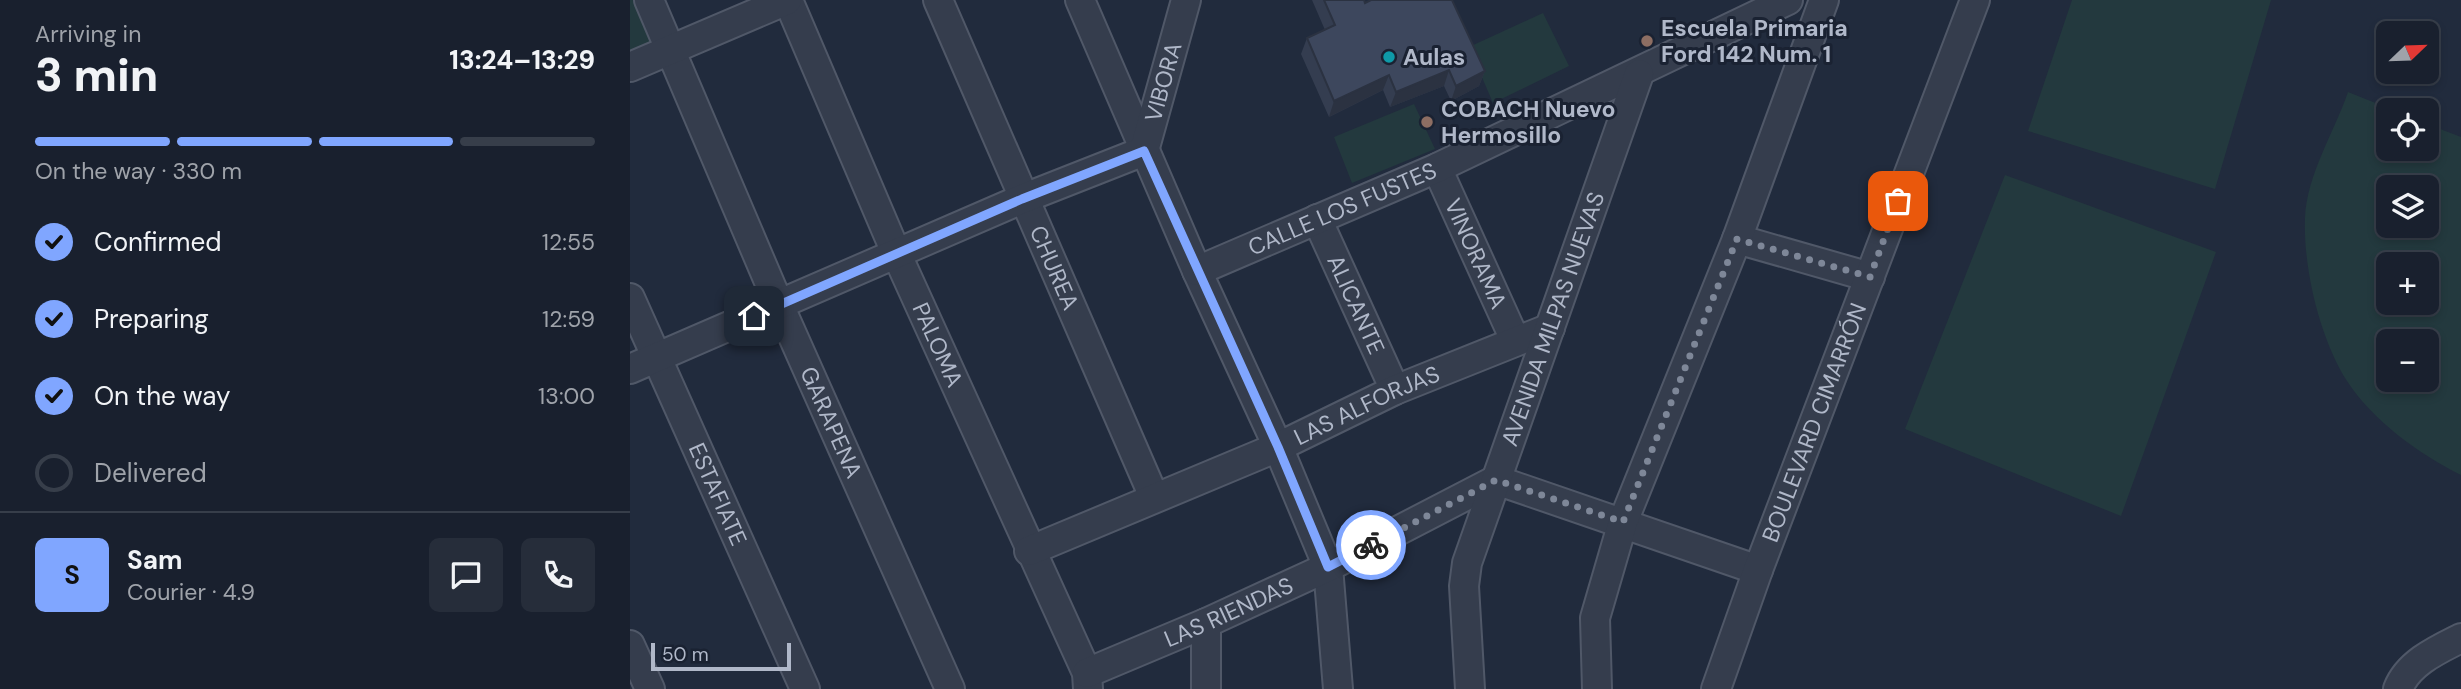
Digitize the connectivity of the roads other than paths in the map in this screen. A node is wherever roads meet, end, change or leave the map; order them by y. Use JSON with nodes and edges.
{"nodes":[{"id":1,"x":649,"y":0,"type":"edge"},
{"id":2,"x":788,"y":0,"type":"edge"},
{"id":3,"x":938,"y":0,"type":"edge"},
{"id":4,"x":1080,"y":0,"type":"edge"},
{"id":5,"x":1186,"y":0,"type":"edge"},
{"id":6,"x":1788,"y":0,"type":"edge"},
{"id":7,"x":1824,"y":0,"type":"edge"},
{"id":8,"x":1975,"y":0,"type":"edge"},
{"id":9,"x":670,"y":50,"type":"junction"},
{"id":10,"x":630,"y":67,"type":"edge"},
{"id":11,"x":1639,"y":74,"type":"junction"},
{"id":12,"x":1144,"y":151,"type":"junction"},
{"id":13,"x":1437,"y":168,"type":"junction"},
{"id":14,"x":1022,"y":199,"type":"junction"},
{"id":15,"x":1317,"y":219,"type":"junction"},
{"id":16,"x":1737,"y":239,"type":"junction"},
{"id":17,"x":897,"y":255,"type":"junction"},
{"id":18,"x":1197,"y":271,"type":"junction"},
{"id":19,"x":1870,"y":277,"type":"junction"},
{"id":20,"x":630,"y":298,"type":"edge"},
{"id":21,"x":779,"y":305,"type":"junction"},
{"id":22,"x":1550,"y":328,"type":"junction"},
{"id":23,"x":1516,"y":340,"type":"junction"},
{"id":24,"x":656,"y":358,"type":"junction"},
{"id":25,"x":630,"y":369,"type":"edge"},
{"id":26,"x":1395,"y":390,"type":"junction"},
{"id":27,"x":1278,"y":447,"type":"junction"},
{"id":28,"x":1496,"y":480,"type":"junction"},
{"id":29,"x":1154,"y":497,"type":"junction"},
{"id":30,"x":1623,"y":522,"type":"junction"},
{"id":31,"x":1029,"y":551,"type":"junction"},
{"id":32,"x":1328,"y":567,"type":"junction"},
{"id":33,"x":1758,"y":570,"type":"junction"},
{"id":34,"x":1206,"y":623,"type":"junction"},
{"id":35,"x":2461,"y":638,"type":"edge"},
{"id":36,"x":630,"y":645,"type":"edge"},
{"id":37,"x":1087,"y":681,"type":"edge"},
{"id":38,"x":650,"y":689,"type":"edge"},
{"id":39,"x":805,"y":689,"type":"edge"},
{"id":40,"x":950,"y":689,"type":"edge"},
{"id":41,"x":1206,"y":689,"type":"edge"},
{"id":42,"x":1338,"y":689,"type":"edge"},
{"id":43,"x":1470,"y":689,"type":"edge"},
{"id":44,"x":1597,"y":689,"type":"edge"},
{"id":45,"x":1716,"y":689,"type":"edge"},
{"id":46,"x":2398,"y":689,"type":"edge"}],
"edges":[{"from":1,"to":9,"type":"street","name":"GARAPENA"},
{"from":2,"to":9,"type":"street"},
{"from":2,"to":17,"type":"street","name":"PALOMA"},
{"from":3,"to":14,"type":"street","name":"CHUREA"},
{"from":4,"to":12,"type":"street"},
{"from":5,"to":12,"type":"street","name":"VIBORA"},
{"from":6,"to":11,"type":"street","name":"CALLE LOS FUSTES"},
{"from":7,"to":16,"type":"street"},
{"from":8,"to":19,"type":"street","name":"BOULEVARD CIMARRÓN"},
{"from":9,"to":10,"type":"street"},
{"from":9,"to":21,"type":"street","name":"GARAPENA"},
{"from":11,"to":13,"type":"street","name":"CALLE LOS FUSTES"},
{"from":11,"to":22,"type":"street","name":"AVENIDA MILPAS NUEVAS"},
{"from":12,"to":14,"type":"street","name":"VIBORA"},
{"from":12,"to":18,"type":"street"},
{"from":13,"to":15,"type":"street","name":"CALLE LOS FUSTES"},
{"from":13,"to":23,"type":"street","name":"VINORAMA"},
{"from":14,"to":17,"type":"street","name":"VIBORA"},
{"from":14,"to":29,"type":"street","name":"CHUREA"},
{"from":15,"to":18,"type":"street","name":"CALLE LOS FUSTES"},
{"from":15,"to":26,"type":"street","name":"ALICANTE"},
{"from":16,"to":19,"type":"street"},
{"from":16,"to":30,"type":"street"},
{"from":17,"to":21,"type":"street","name":"VIBORA"},
{"from":17,"to":31,"type":"street","name":"PALOMA"},
{"from":18,"to":27,"type":"street"},
{"from":19,"to":33,"type":"street","name":"BOULEVARD CIMARRÓN"},
{"from":20,"to":24,"type":"street","name":"ESTAFIATE"},
{"from":21,"to":24,"type":"street","name":"VIBORA"},
{"from":21,"to":40,"type":"street","name":"GARAPENA"},
{"from":22,"to":23,"type":"street","name":"LAS ALFORJAS"},
{"from":22,"to":28,"type":"street","name":"AVENIDA MILPAS NUEVAS"},
{"from":23,"to":26,"type":"street","name":"LAS ALFORJAS"},
{"from":24,"to":25,"type":"street","name":"VIBORA"},
{"from":24,"to":39,"type":"street","name":"ESTAFIATE"},
{"from":26,"to":27,"type":"street","name":"LAS ALFORJAS"},
{"from":27,"to":29,"type":"street","name":"LAS ALFORJAS"},
{"from":27,"to":32,"type":"street"},
{"from":28,"to":30,"type":"street"},
{"from":28,"to":32,"type":"street","name":"LAS RIENDAS"},
{"from":28,"to":43,"type":"street","name":"AVENIDA MILPAS NUEVAS"},
{"from":29,"to":31,"type":"street","name":"LAS ALFORJAS"},
{"from":30,"to":33,"type":"street"},
{"from":30,"to":44,"type":"street"},
{"from":31,"to":37,"type":"street","name":"PALOMA"},
{"from":32,"to":34,"type":"street","name":"LAS RIENDAS"},
{"from":32,"to":42,"type":"street"},
{"from":33,"to":45,"type":"street","name":"BOULEVARD CIMARRÓN"},
{"from":34,"to":37,"type":"street","name":"LAS RIENDAS"},
{"from":34,"to":41,"type":"street"},
{"from":35,"to":46,"type":"street"},
{"from":36,"to":38,"type":"street"}]}
